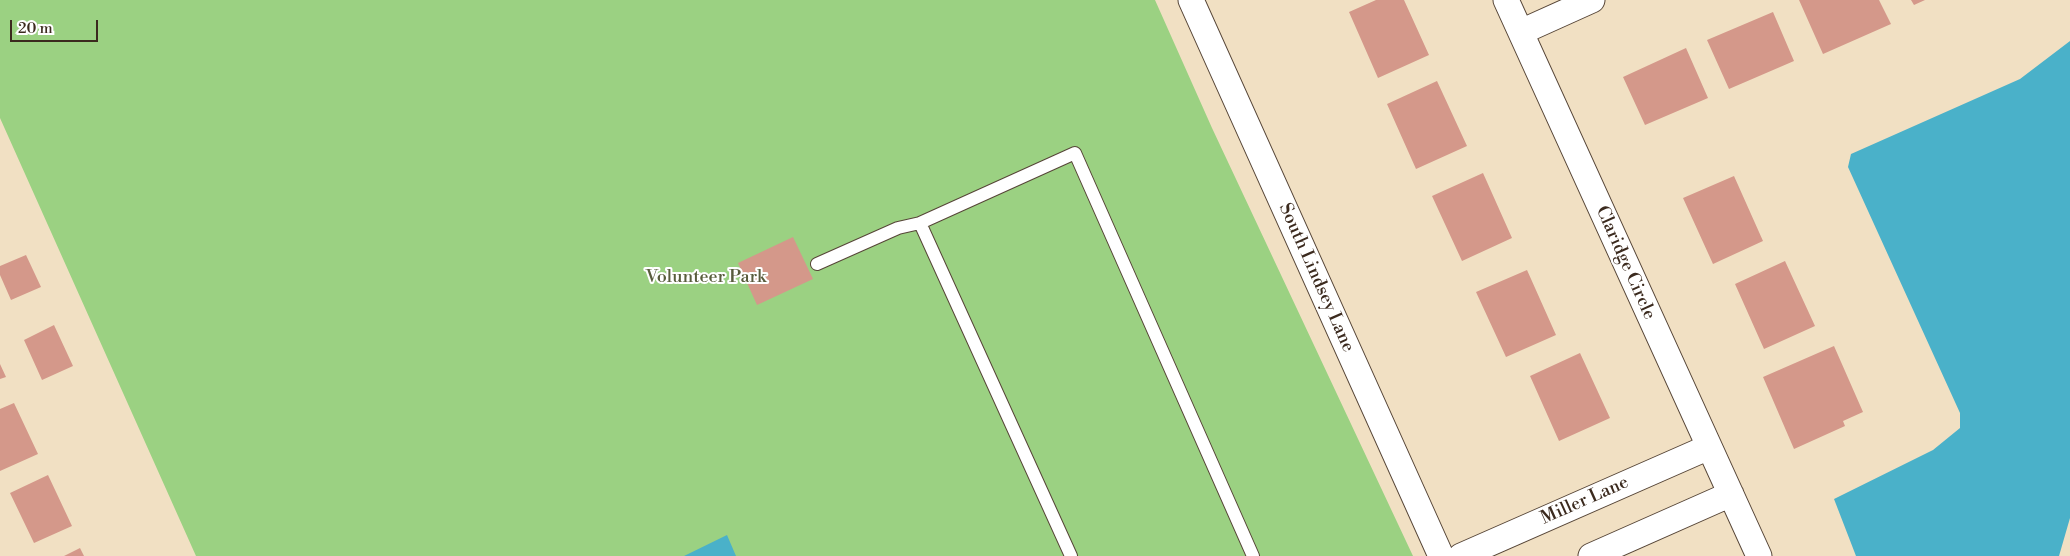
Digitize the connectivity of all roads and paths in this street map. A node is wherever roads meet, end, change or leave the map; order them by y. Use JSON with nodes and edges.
{"nodes":[{"id":1,"x":1191,"y":0,"type":"edge"},
{"id":2,"x":1506,"y":0,"type":"edge"},
{"id":3,"x":1592,"y":0,"type":"edge"},
{"id":4,"x":1521,"y":32,"type":"junction"},
{"id":5,"x":920,"y":223,"type":"junction"},
{"id":6,"x":817,"y":264,"type":"dead end"},
{"id":7,"x":1709,"y":447,"type":"junction"},
{"id":8,"x":1731,"y":494,"type":"junction"},
{"id":9,"x":1071,"y":556,"type":"edge"},
{"id":10,"x":1254,"y":556,"type":"edge"},
{"id":11,"x":1442,"y":556,"type":"edge"},
{"id":12,"x":1460,"y":556,"type":"edge"},
{"id":13,"x":1590,"y":556,"type":"edge"},
{"id":14,"x":1759,"y":556,"type":"edge"}],
"edges":[{"from":1,"to":11,"type":"street","name":"South Lindsey Lane"},
{"from":2,"to":4,"type":"street","name":"Claridge Circle"},
{"from":3,"to":4,"type":"street"},
{"from":4,"to":7,"type":"street","name":"Claridge Circle"},
{"from":5,"to":6,"type":"lane"},
{"from":5,"to":9,"type":"lane"},
{"from":5,"to":10,"type":"lane"},
{"from":7,"to":8,"type":"street","name":"Claridge Circle"},
{"from":7,"to":12,"type":"street","name":"Miller Lane"},
{"from":8,"to":13,"type":"street"},
{"from":8,"to":14,"type":"street","name":"Claridge Circle"}]}
